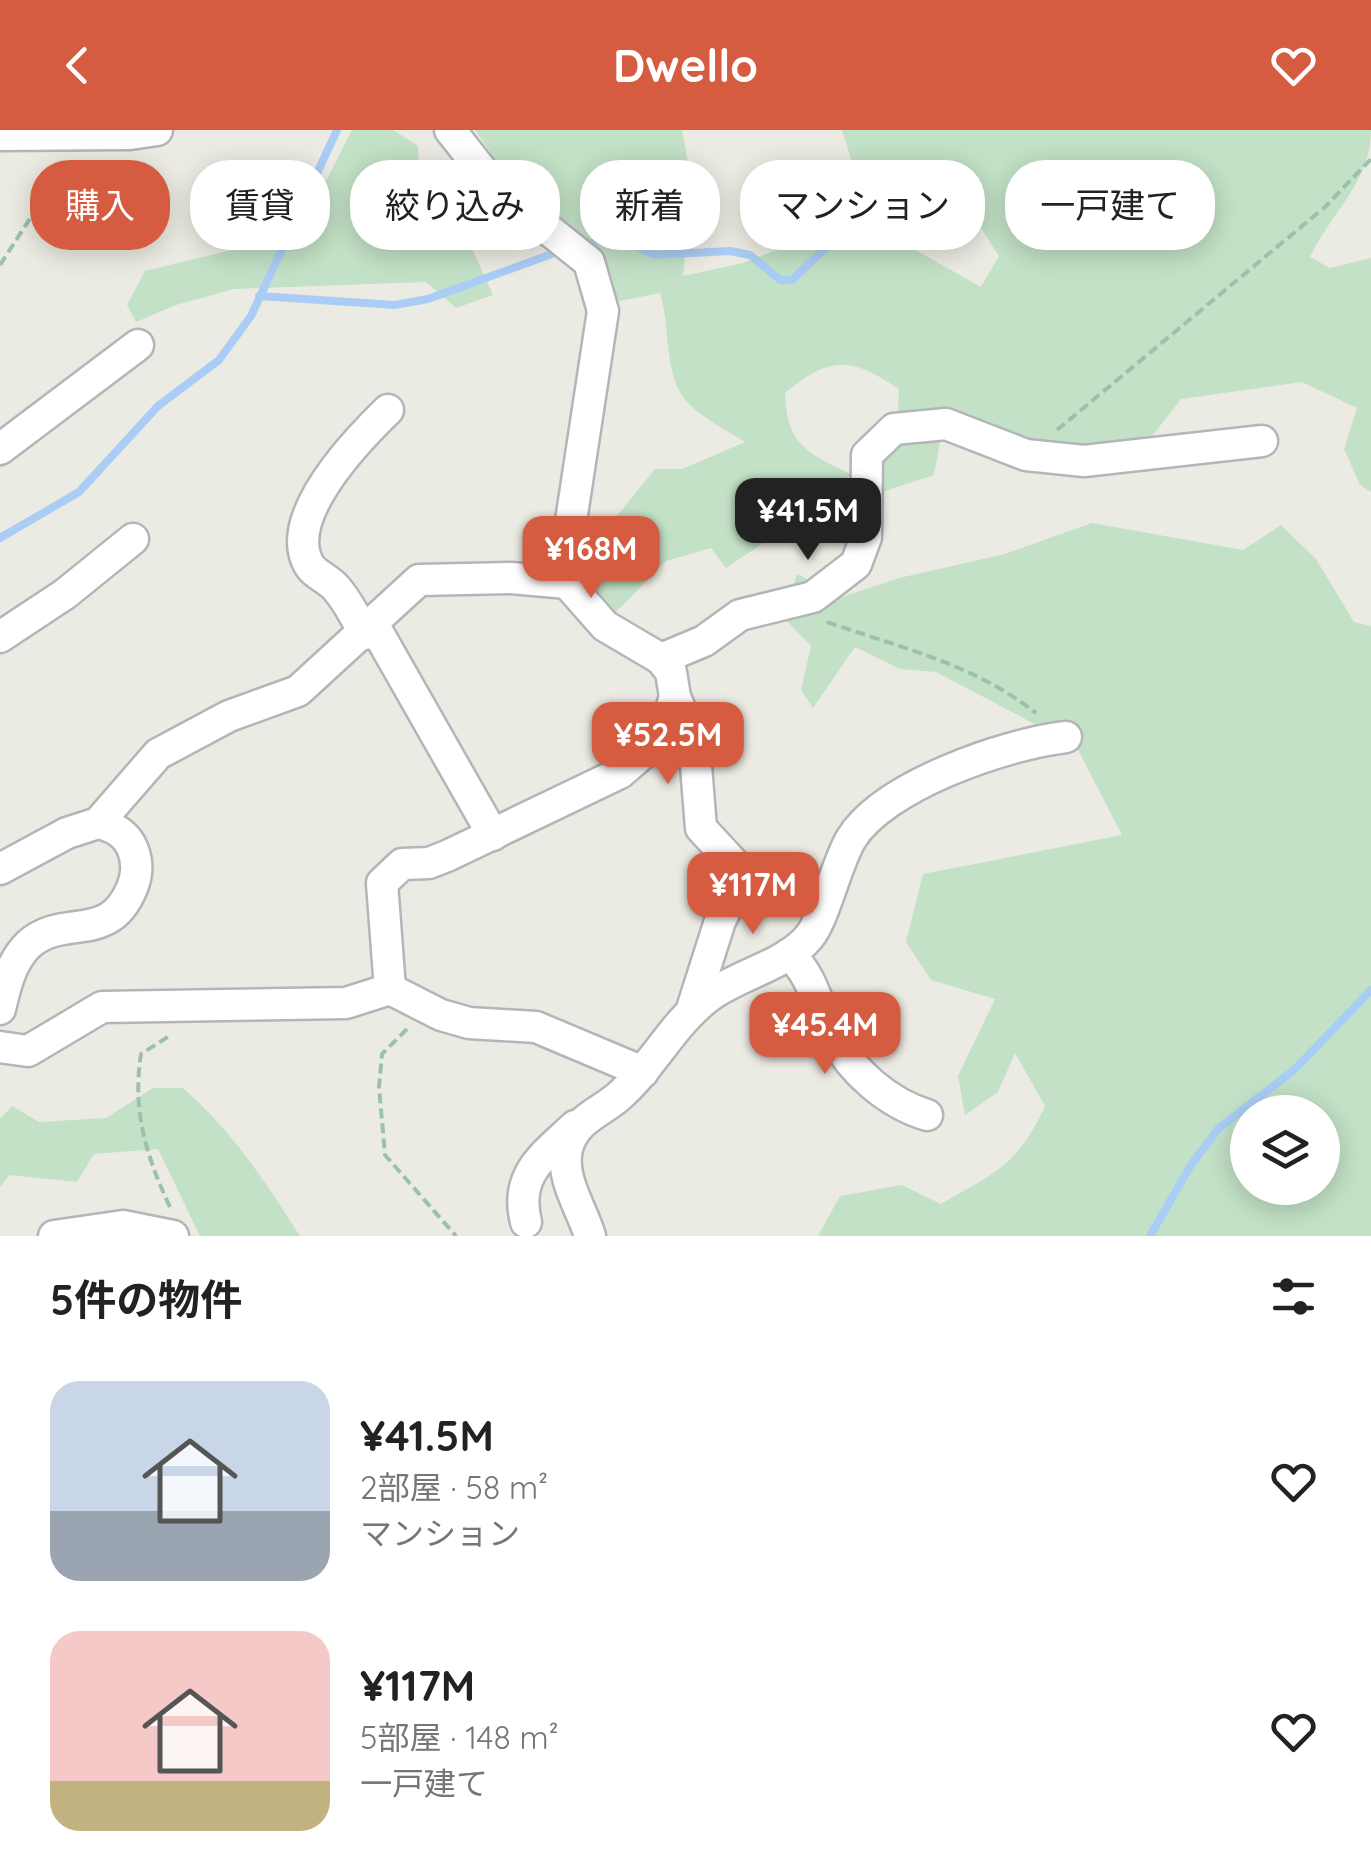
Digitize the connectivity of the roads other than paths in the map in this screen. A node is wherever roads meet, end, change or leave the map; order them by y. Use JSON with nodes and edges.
{"nodes":[{"id":1,"x":156,"y":130,"type":"edge"},
{"id":2,"x":450,"y":130,"type":"edge"},
{"id":3,"x":0,"y":135,"type":"edge"},
{"id":4,"x":138,"y":344,"type":"dead end"},
{"id":5,"x":388,"y":410,"type":"dead end"},
{"id":6,"x":1262,"y":441,"type":"dead end"},
{"id":7,"x":2,"y":445,"type":"edge"},
{"id":8,"x":133,"y":539,"type":"dead end"},
{"id":9,"x":567,"y":583,"type":"junction"},
{"id":10,"x":370,"y":629,"type":"junction"},
{"id":11,"x":0,"y":637,"type":"edge"},
{"id":12,"x":661,"y":659,"type":"junction"},
{"id":13,"x":676,"y":697,"type":"junction"},
{"id":14,"x":1066,"y":737,"type":"road end"},
{"id":15,"x":98,"y":823,"type":"junction"},
{"id":16,"x":493,"y":835,"type":"junction"},
{"id":17,"x":0,"y":869,"type":"edge"},
{"id":18,"x":789,"y":954,"type":"junction"},
{"id":19,"x":390,"y":989,"type":"junction"},
{"id":20,"x":0,"y":1009,"type":"edge"},
{"id":21,"x":691,"y":1012,"type":"junction"},
{"id":22,"x":0,"y":1047,"type":"edge"},
{"id":23,"x":643,"y":1072,"type":"junction"},
{"id":24,"x":927,"y":1114,"type":"dead end"},
{"id":25,"x":578,"y":1123,"type":"junction"},
{"id":26,"x":526,"y":1222,"type":"dead end"},
{"id":27,"x":174,"y":1228,"type":"edge"},
{"id":28,"x":54,"y":1236,"type":"edge"},
{"id":29,"x":590,"y":1236,"type":"edge"}],
"edges":[{"from":1,"to":3,"type":"street"},
{"from":2,"to":9,"type":"street"},
{"from":4,"to":7,"type":"street"},
{"from":5,"to":10,"type":"street"},
{"from":6,"to":12,"type":"street"},
{"from":8,"to":11,"type":"street"},
{"from":9,"to":10,"type":"street"},
{"from":9,"to":12,"type":"street"},
{"from":10,"to":15,"type":"street"},
{"from":10,"to":16,"type":"street"},
{"from":12,"to":13,"type":"street"},
{"from":13,"to":16,"type":"street"},
{"from":13,"to":21,"type":"street"},
{"from":14,"to":18,"type":"street"},
{"from":15,"to":17,"type":"street"},
{"from":15,"to":20,"type":"street"},
{"from":16,"to":19,"type":"street"},
{"from":18,"to":21,"type":"street"},
{"from":18,"to":24,"type":"street"},
{"from":19,"to":22,"type":"street"},
{"from":19,"to":23,"type":"street"},
{"from":21,"to":23,"type":"street"},
{"from":23,"to":25,"type":"street"},
{"from":25,"to":26,"type":"street"},
{"from":25,"to":29,"type":"street"},
{"from":27,"to":28,"type":"street"}]}
